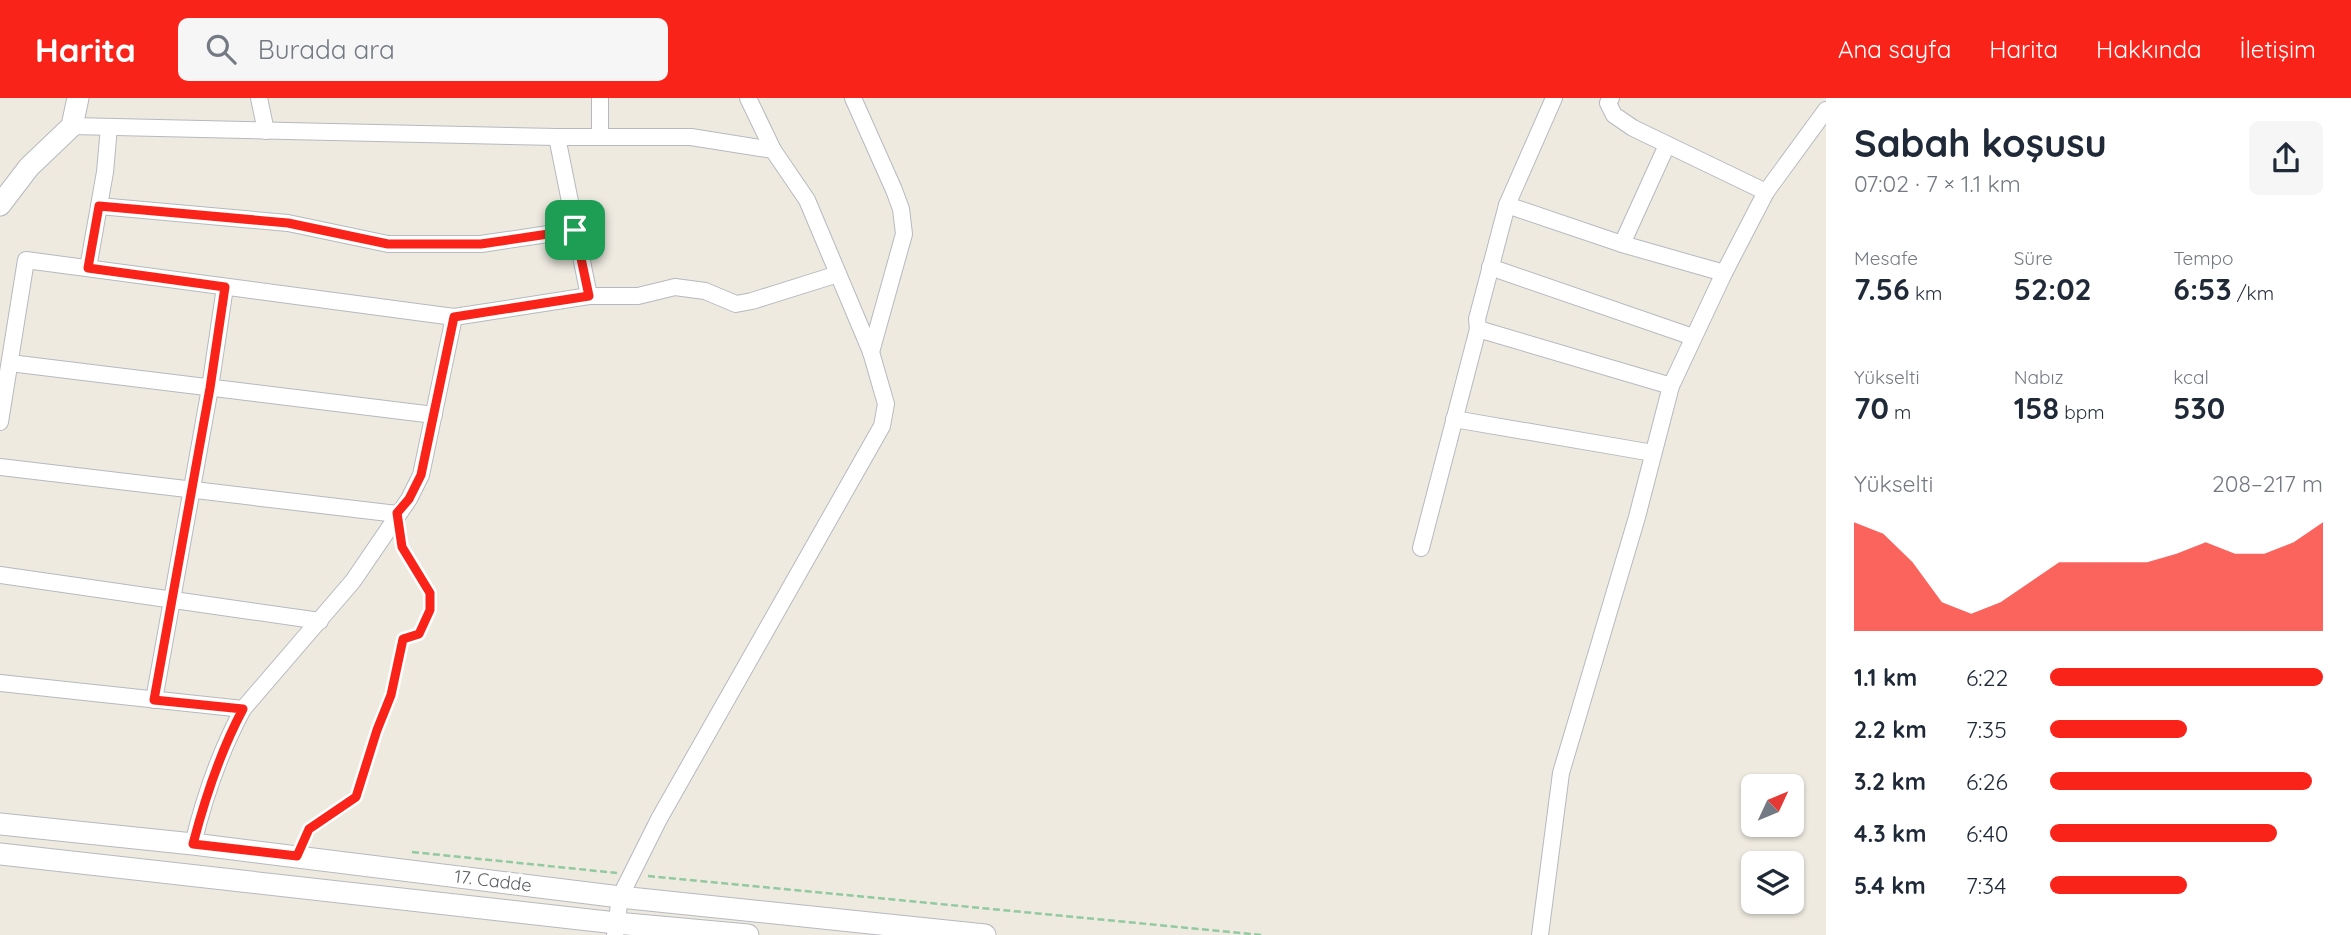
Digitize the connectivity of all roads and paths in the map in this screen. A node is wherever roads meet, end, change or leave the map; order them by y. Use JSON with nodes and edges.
{"nodes":[{"id":1,"x":78,"y":98,"type":"edge"},
{"id":2,"x":259,"y":98,"type":"edge"},
{"id":3,"x":600,"y":98,"type":"edge"},
{"id":4,"x":748,"y":98,"type":"edge"},
{"id":5,"x":853,"y":98,"type":"edge"},
{"id":6,"x":1554,"y":98,"type":"edge"},
{"id":7,"x":1611,"y":98,"type":"edge"},
{"id":8,"x":1826,"y":110,"type":"edge"},
{"id":9,"x":72,"y":126,"type":"junction"},
{"id":10,"x":109,"y":127,"type":"junction"},
{"id":11,"x":266,"y":131,"type":"junction"},
{"id":12,"x":557,"y":137,"type":"junction"},
{"id":13,"x":600,"y":137,"type":"junction"},
{"id":14,"x":1667,"y":145,"type":"junction"},
{"id":15,"x":773,"y":149,"type":"junction"},
{"id":16,"x":1766,"y":192,"type":"junction"},
{"id":17,"x":0,"y":203,"type":"edge"},
{"id":18,"x":1507,"y":205,"type":"junction"},
{"id":19,"x":99,"y":206,"type":"junction"},
{"id":20,"x":575,"y":230,"type":"junction"},
{"id":21,"x":1622,"y":244,"type":"junction"},
{"id":22,"x":1490,"y":267,"type":"junction"},
{"id":23,"x":88,"y":268,"type":"junction"},
{"id":24,"x":1724,"y":273,"type":"junction"},
{"id":25,"x":838,"y":274,"type":"junction"},
{"id":26,"x":225,"y":287,"type":"junction"},
{"id":27,"x":589,"y":296,"type":"junction"},
{"id":28,"x":454,"y":317,"type":"junction"},
{"id":29,"x":1478,"y":329,"type":"junction"},
{"id":30,"x":1693,"y":337,"type":"junction"},
{"id":31,"x":870,"y":352,"type":"junction"},
{"id":32,"x":10,"y":363,"type":"junction"},
{"id":33,"x":1671,"y":386,"type":"junction"},
{"id":34,"x":210,"y":388,"type":"junction"},
{"id":35,"x":434,"y":415,"type":"junction"},
{"id":36,"x":1454,"y":419,"type":"junction"},
{"id":37,"x":0,"y":422,"type":"edge"},
{"id":38,"x":1653,"y":453,"type":"junction"},
{"id":39,"x":0,"y":467,"type":"edge"},
{"id":40,"x":193,"y":488,"type":"junction"},
{"id":41,"x":397,"y":513,"type":"junction"},
{"id":42,"x":1421,"y":548,"type":"dead end"},
{"id":43,"x":0,"y":575,"type":"edge"},
{"id":44,"x":173,"y":600,"type":"junction"},
{"id":45,"x":320,"y":621,"type":"junction"},
{"id":46,"x":0,"y":683,"type":"edge"},
{"id":47,"x":154,"y":700,"type":"junction"},
{"id":48,"x":243,"y":709,"type":"junction"},
{"id":49,"x":0,"y":824,"type":"edge"},
{"id":50,"x":193,"y":844,"type":"junction"},
{"id":51,"x":0,"y":854,"type":"edge"},
{"id":52,"x":297,"y":856,"type":"junction"},
{"id":53,"x":620,"y":897,"type":"junction"},
{"id":54,"x":616,"y":929,"type":"edge"},
{"id":55,"x":748,"y":935,"type":"edge"},
{"id":56,"x":985,"y":935,"type":"edge"},
{"id":57,"x":1540,"y":935,"type":"edge"}],
"edges":[{"from":1,"to":9,"type":"street"},
{"from":2,"to":11,"type":"street"},
{"from":3,"to":13,"type":"street"},
{"from":4,"to":15,"type":"street"},
{"from":5,"to":31,"type":"street"},
{"from":6,"to":18,"type":"street"},
{"from":7,"to":14,"type":"street"},
{"from":8,"to":16,"type":"street"},
{"from":9,"to":10,"type":"street"},
{"from":9,"to":17,"type":"street"},
{"from":10,"to":11,"type":"street"},
{"from":10,"to":19,"type":"street"},
{"from":11,"to":12,"type":"street"},
{"from":12,"to":13,"type":"street"},
{"from":12,"to":20,"type":"street"},
{"from":13,"to":15,"type":"street"},
{"from":14,"to":16,"type":"street"},
{"from":14,"to":21,"type":"street"},
{"from":15,"to":25,"type":"street"},
{"from":16,"to":24,"type":"street"},
{"from":18,"to":21,"type":"street"},
{"from":18,"to":22,"type":"street"},
{"from":19,"to":20,"type":"street"},
{"from":19,"to":23,"type":"street"},
{"from":20,"to":27,"type":"street"},
{"from":21,"to":24,"type":"street"},
{"from":22,"to":29,"type":"street"},
{"from":22,"to":30,"type":"street"},
{"from":23,"to":26,"type":"street"},
{"from":23,"to":32,"type":"street"},
{"from":24,"to":30,"type":"street"},
{"from":25,"to":27,"type":"street"},
{"from":25,"to":31,"type":"street"},
{"from":26,"to":28,"type":"street"},
{"from":26,"to":34,"type":"street"},
{"from":27,"to":28,"type":"street"},
{"from":28,"to":35,"type":"street"},
{"from":29,"to":33,"type":"street"},
{"from":29,"to":36,"type":"street"},
{"from":30,"to":33,"type":"street"},
{"from":31,"to":53,"type":"street"},
{"from":32,"to":34,"type":"street"},
{"from":32,"to":37,"type":"street"},
{"from":33,"to":38,"type":"street"},
{"from":34,"to":35,"type":"street"},
{"from":34,"to":40,"type":"street"},
{"from":35,"to":41,"type":"street"},
{"from":36,"to":38,"type":"street"},
{"from":36,"to":42,"type":"street"},
{"from":38,"to":57,"type":"street"},
{"from":39,"to":40,"type":"street"},
{"from":40,"to":41,"type":"street"},
{"from":40,"to":44,"type":"street"},
{"from":41,"to":45,"type":"street"},
{"from":41,"to":52,"type":"lane"},
{"from":43,"to":44,"type":"street"},
{"from":44,"to":45,"type":"street"},
{"from":44,"to":47,"type":"street"},
{"from":45,"to":48,"type":"street"},
{"from":46,"to":47,"type":"street"},
{"from":47,"to":48,"type":"street"},
{"from":48,"to":50,"type":"street"},
{"from":49,"to":50,"type":"street","name":"17. Cadde"},
{"from":50,"to":52,"type":"street","name":"17. Cadde"},
{"from":51,"to":54,"type":"street","name":"17. Cadde"},
{"from":52,"to":53,"type":"street","name":"17. Cadde"},
{"from":53,"to":54,"type":"street"},
{"from":53,"to":56,"type":"street","name":"17. Cadde"},
{"from":54,"to":55,"type":"street","name":"17. Cadde"}]}
